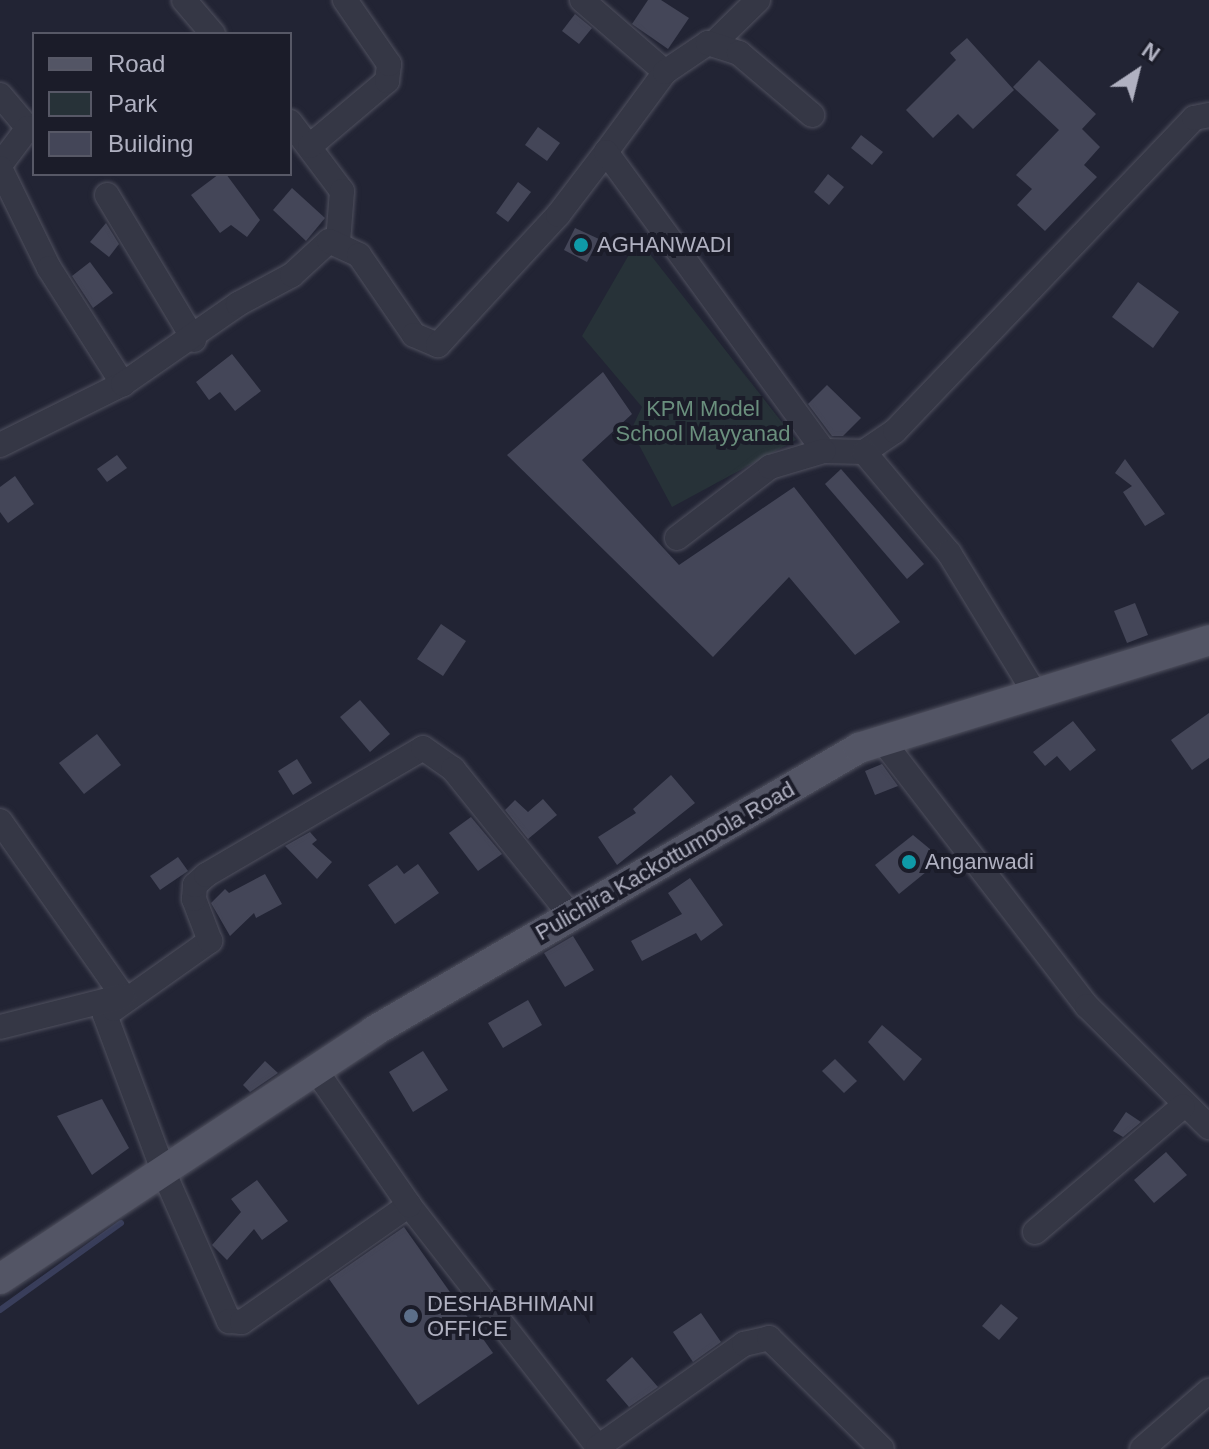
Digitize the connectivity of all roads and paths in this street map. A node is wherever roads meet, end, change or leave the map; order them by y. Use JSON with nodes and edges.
{"nodes":[{"id":1,"x":184,"y":0,"type":"edge"},
{"id":2,"x":345,"y":0,"type":"edge"},
{"id":3,"x":582,"y":0,"type":"edge"},
{"id":4,"x":758,"y":0,"type":"edge"},
{"id":5,"x":211,"y":32,"type":"edge"},
{"id":6,"x":715,"y":42,"type":"junction"},
{"id":7,"x":665,"y":72,"type":"junction"},
{"id":8,"x":0,"y":95,"type":"edge"},
{"id":9,"x":812,"y":115,"type":"dead end"},
{"id":10,"x":1209,"y":115,"type":"edge"},
{"id":11,"x":292,"y":124,"type":"edge"},
{"id":12,"x":310,"y":146,"type":"junction"},
{"id":13,"x":606,"y":152,"type":"junction"},
{"id":14,"x":0,"y":167,"type":"edge"},
{"id":15,"x":107,"y":195,"type":"dead end"},
{"id":16,"x":338,"y":242,"type":"junction"},
{"id":17,"x":194,"y":340,"type":"junction"},
{"id":18,"x":123,"y":384,"type":"junction"},
{"id":19,"x":0,"y":445,"type":"edge"},
{"id":20,"x":824,"y":451,"type":"junction"},
{"id":21,"x":864,"y":452,"type":"junction"},
{"id":22,"x":677,"y":538,"type":"dead end"},
{"id":23,"x":1209,"y":640,"type":"edge"},
{"id":24,"x":1036,"y":695,"type":"junction"},
{"id":25,"x":882,"y":740,"type":"junction"},
{"id":26,"x":0,"y":821,"type":"edge"},
{"id":27,"x":571,"y":916,"type":"junction"},
{"id":28,"x":123,"y":996,"type":"junction"},
{"id":29,"x":105,"y":1015,"type":"junction"},
{"id":30,"x":0,"y":1027,"type":"edge"},
{"id":31,"x":317,"y":1072,"type":"junction"},
{"id":32,"x":1183,"y":1106,"type":"junction"},
{"id":33,"x":1209,"y":1127,"type":"edge"},
{"id":34,"x":164,"y":1173,"type":"junction"},
{"id":35,"x":409,"y":1205,"type":"junction"},
{"id":36,"x":1035,"y":1232,"type":"dead end"},
{"id":37,"x":0,"y":1279,"type":"edge"},
{"id":38,"x":1209,"y":1391,"type":"edge"},
{"id":39,"x":882,"y":1449,"type":"edge"},
{"id":40,"x":1142,"y":1449,"type":"edge"}],
"edges":[{"from":1,"to":5,"type":"street"},
{"from":2,"to":12,"type":"street"},
{"from":3,"to":7,"type":"street"},
{"from":4,"to":6,"type":"street"},
{"from":6,"to":7,"type":"street"},
{"from":6,"to":9,"type":"street"},
{"from":7,"to":13,"type":"street"},
{"from":8,"to":14,"type":"street"},
{"from":10,"to":21,"type":"street"},
{"from":11,"to":12,"type":"street"},
{"from":12,"to":16,"type":"street"},
{"from":13,"to":16,"type":"street"},
{"from":13,"to":20,"type":"street"},
{"from":14,"to":18,"type":"street"},
{"from":15,"to":17,"type":"street"},
{"from":16,"to":17,"type":"street"},
{"from":17,"to":18,"type":"street"},
{"from":18,"to":19,"type":"street"},
{"from":20,"to":21,"type":"street"},
{"from":20,"to":22,"type":"street"},
{"from":21,"to":24,"type":"street"},
{"from":23,"to":24,"type":"main road","name":"Pulichira Kackottumoola Road"},
{"from":24,"to":25,"type":"main road","name":"Pulichira Kackottumoola Road"},
{"from":25,"to":27,"type":"main road","name":"Pulichira Kackottumoola Road"},
{"from":25,"to":32,"type":"street"},
{"from":26,"to":28,"type":"street"},
{"from":27,"to":29,"type":"street"},
{"from":27,"to":31,"type":"main road","name":"Pulichira Kackottumoola Road"},
{"from":28,"to":29,"type":"street"},
{"from":28,"to":30,"type":"street"},
{"from":29,"to":34,"type":"street"},
{"from":31,"to":34,"type":"main road","name":"Pulichira Kackottumoola Road"},
{"from":31,"to":35,"type":"street"},
{"from":32,"to":33,"type":"street"},
{"from":32,"to":36,"type":"street"},
{"from":34,"to":35,"type":"street"},
{"from":34,"to":37,"type":"main road","name":"Pulichira Kackottumoola Road"},
{"from":35,"to":39,"type":"street"},
{"from":38,"to":40,"type":"street"}]}
